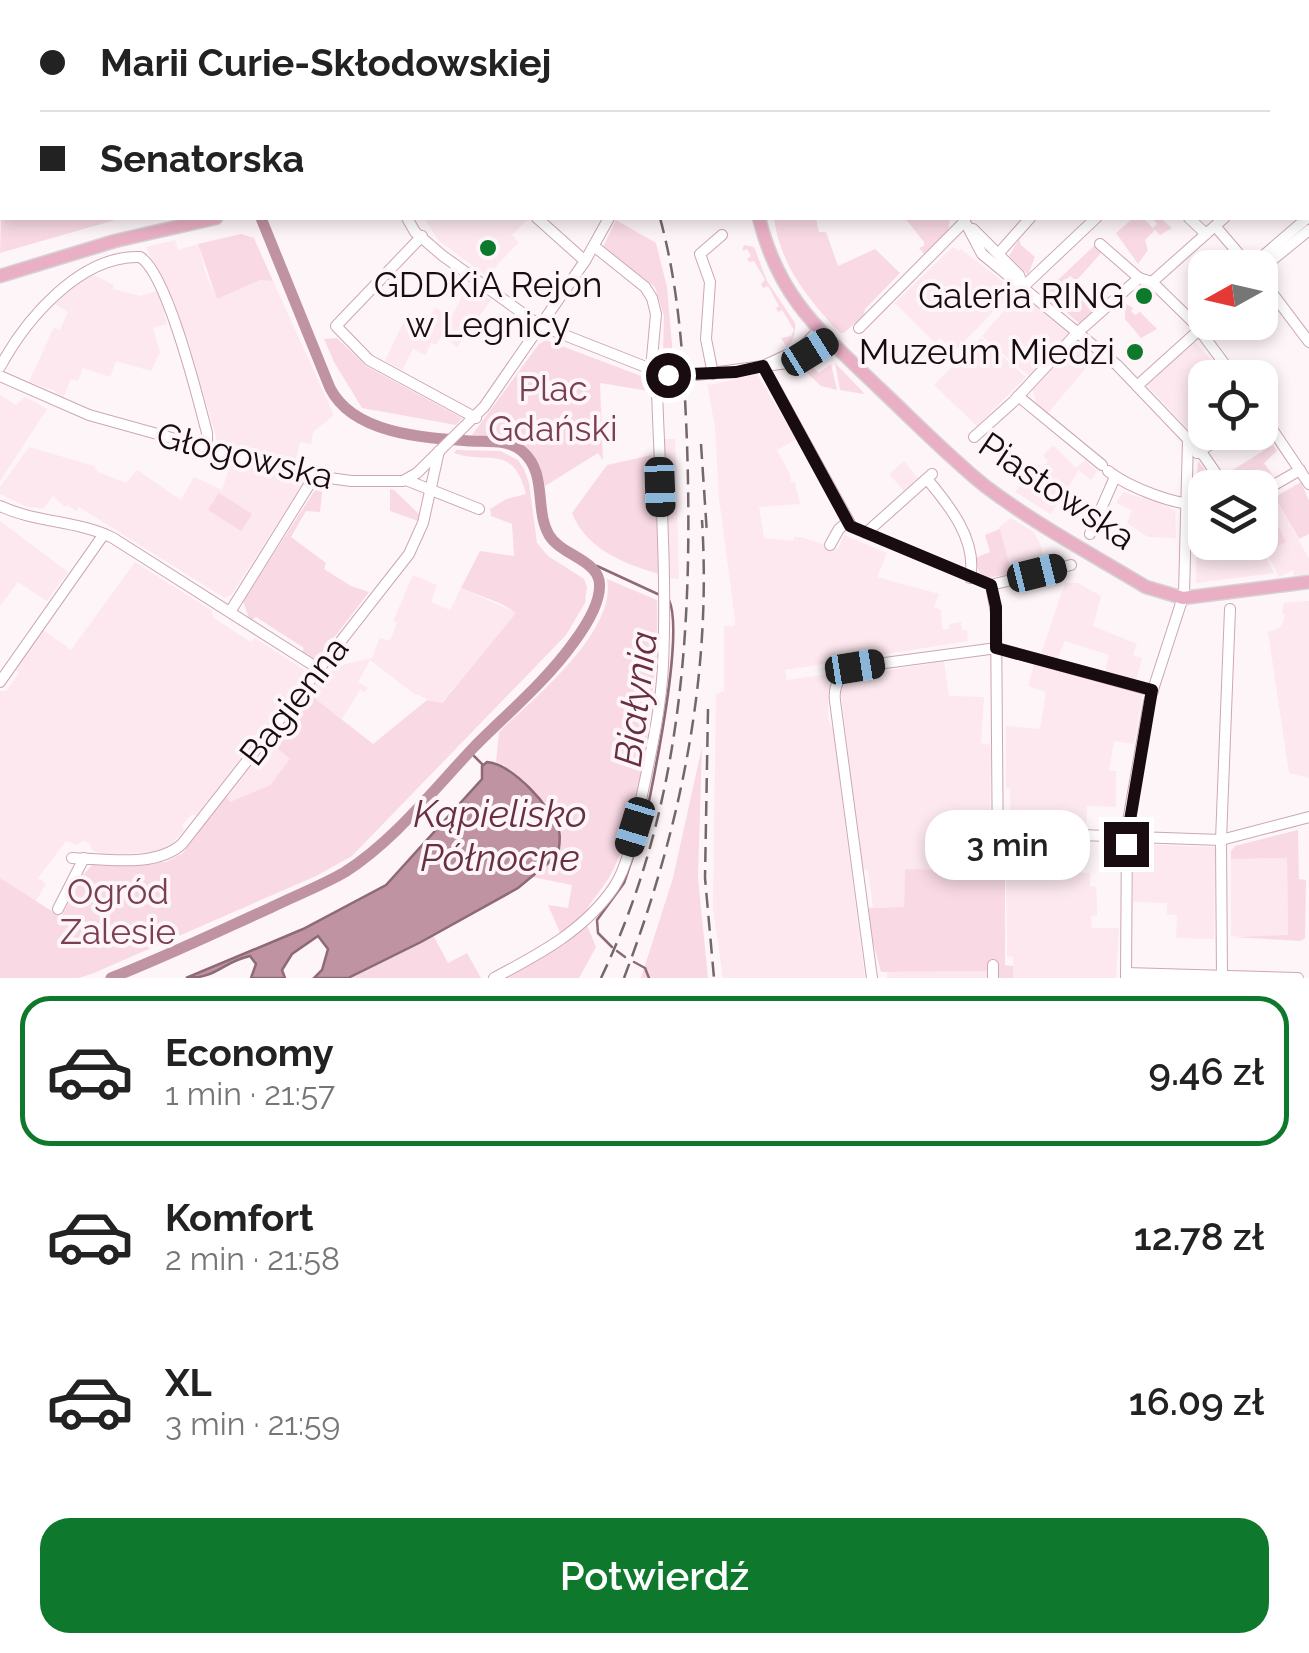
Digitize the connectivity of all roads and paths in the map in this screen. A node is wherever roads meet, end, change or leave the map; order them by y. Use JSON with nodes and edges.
{"nodes":[{"id":1,"x":207,"y":220,"type":"edge"},
{"id":2,"x":408,"y":220,"type":"edge"},
{"id":3,"x":417,"y":220,"type":"edge"},
{"id":4,"x":539,"y":220,"type":"edge"},
{"id":5,"x":608,"y":220,"type":"edge"},
{"id":6,"x":761,"y":220,"type":"edge"},
{"id":7,"x":963,"y":220,"type":"edge"},
{"id":8,"x":965,"y":220,"type":"edge"},
{"id":9,"x":1028,"y":220,"type":"edge"},
{"id":10,"x":1094,"y":220,"type":"edge"},
{"id":11,"x":1191,"y":220,"type":"edge"},
{"id":12,"x":1221,"y":220,"type":"edge"},
{"id":13,"x":1306,"y":220,"type":"edge"},
{"id":14,"x":1207,"y":229,"type":"junction"},
{"id":15,"x":1309,"y":230,"type":"edge"},
{"id":16,"x":422,"y":236,"type":"junction"},
{"id":17,"x":722,"y":236,"type":"dead end"},
{"id":18,"x":1100,"y":244,"type":"dead end"},
{"id":19,"x":983,"y":245,"type":"junction"},
{"id":20,"x":595,"y":247,"type":"junction"},
{"id":21,"x":1231,"y":250,"type":"edge"},
{"id":22,"x":1270,"y":250,"type":"edge"},
{"id":23,"x":999,"y":253,"type":"junction"},
{"id":24,"x":1278,"y":257,"type":"edge"},
{"id":25,"x":586,"y":261,"type":"junction"},
{"id":26,"x":0,"y":276,"type":"edge"},
{"id":27,"x":1146,"y":280,"type":"junction"},
{"id":28,"x":1023,"y":287,"type":"junction"},
{"id":29,"x":1278,"y":298,"type":"edge"},
{"id":30,"x":1188,"y":317,"type":"edge"},
{"id":31,"x":542,"y":327,"type":"junction"},
{"id":32,"x":859,"y":328,"type":"dead end"},
{"id":33,"x":1077,"y":333,"type":"junction"},
{"id":34,"x":824,"y":335,"type":"junction"},
{"id":35,"x":1188,"y":340,"type":"edge"},
{"id":36,"x":1309,"y":342,"type":"edge"},
{"id":37,"x":763,"y":366,"type":"junction"},
{"id":38,"x":0,"y":367,"type":"edge"},
{"id":39,"x":654,"y":372,"type":"junction"},
{"id":40,"x":713,"y":374,"type":"junction"},
{"id":41,"x":0,"y":376,"type":"edge"},
{"id":42,"x":1137,"y":386,"type":"junction"},
{"id":43,"x":1018,"y":396,"type":"junction"},
{"id":44,"x":472,"y":421,"type":"junction"},
{"id":45,"x":975,"y":436,"type":"dead end"},
{"id":46,"x":1278,"y":436,"type":"edge"},
{"id":47,"x":1188,"y":440,"type":"edge"},
{"id":48,"x":207,"y":449,"type":"junction"},
{"id":49,"x":440,"y":450,"type":"junction"},
{"id":50,"x":1188,"y":450,"type":"edge"},
{"id":51,"x":1202,"y":450,"type":"edge"},
{"id":52,"x":1199,"y":452,"type":"junction"},
{"id":53,"x":1189,"y":460,"type":"junction"},
{"id":54,"x":1212,"y":470,"type":"edge"},
{"id":55,"x":1108,"y":471,"type":"junction"},
{"id":56,"x":1305,"y":475,"type":"edge"},
{"id":57,"x":314,"y":477,"type":"junction"},
{"id":58,"x":406,"y":480,"type":"junction"},
{"id":59,"x":1278,"y":486,"type":"edge"},
{"id":60,"x":430,"y":490,"type":"junction"},
{"id":61,"x":1187,"y":504,"type":"junction"},
{"id":62,"x":0,"y":506,"type":"edge"},
{"id":63,"x":479,"y":510,"type":"dead end"},
{"id":64,"x":847,"y":522,"type":"junction"},
{"id":65,"x":866,"y":533,"type":"junction"},
{"id":66,"x":104,"y":534,"type":"junction"},
{"id":67,"x":1090,"y":534,"type":"dead end"},
{"id":68,"x":830,"y":546,"type":"dead end"},
{"id":69,"x":1071,"y":564,"type":"dead end"},
{"id":70,"x":970,"y":578,"type":"junction"},
{"id":71,"x":991,"y":585,"type":"junction"},
{"id":72,"x":1305,"y":585,"type":"edge"},
{"id":73,"x":1183,"y":598,"type":"junction"},
{"id":74,"x":1230,"y":609,"type":"dead end"},
{"id":75,"x":230,"y":612,"type":"junction"},
{"id":76,"x":996,"y":648,"type":"junction"},
{"id":77,"x":319,"y":669,"type":"junction"},
{"id":78,"x":0,"y":682,"type":"edge"},
{"id":79,"x":1152,"y":690,"type":"junction"},
{"id":80,"x":1309,"y":817,"type":"edge"},
{"id":81,"x":998,"y":832,"type":"junction"},
{"id":82,"x":1126,"y":836,"type":"junction"},
{"id":83,"x":1222,"y":840,"type":"junction"},
{"id":84,"x":998,"y":866,"type":"dead end"},
{"id":85,"x":58,"y":909,"type":"dead end"},
{"id":86,"x":1126,"y":976,"type":"edge"},
{"id":87,"x":1222,"y":976,"type":"edge"},
{"id":88,"x":494,"y":978,"type":"edge"},
{"id":89,"x":872,"y":978,"type":"edge"},
{"id":90,"x":1298,"y":978,"type":"edge"}],
"edges":[{"from":1,"to":26,"type":"main road"},
{"from":2,"to":16,"type":"street"},
{"from":3,"to":16,"type":"street"},
{"from":4,"to":25,"type":"street"},
{"from":5,"to":20,"type":"street"},
{"from":6,"to":34,"type":"main road","name":"Piastowska"},
{"from":7,"to":32,"type":"street"},
{"from":8,"to":19,"type":"street"},
{"from":9,"to":23,"type":"street"},
{"from":10,"to":28,"type":"street"},
{"from":11,"to":14,"type":"street"},
{"from":12,"to":14,"type":"street"},
{"from":13,"to":22,"type":"street"},
{"from":14,"to":21,"type":"street"},
{"from":14,"to":27,"type":"street"},
{"from":15,"to":24,"type":"street"},
{"from":16,"to":31,"type":"street"},
{"from":16,"to":44,"type":"street"},
{"from":17,"to":40,"type":"street"},
{"from":18,"to":27,"type":"street"},
{"from":19,"to":23,"type":"street"},
{"from":19,"to":28,"type":"street"},
{"from":20,"to":25,"type":"street"},
{"from":20,"to":39,"type":"street"},
{"from":23,"to":28,"type":"street"},
{"from":25,"to":31,"type":"street"},
{"from":27,"to":30,"type":"street"},
{"from":27,"to":33,"type":"street"},
{"from":28,"to":33,"type":"street"},
{"from":29,"to":36,"type":"street"},
{"from":31,"to":39,"type":"street"},
{"from":31,"to":44,"type":"street"},
{"from":33,"to":42,"type":"street"},
{"from":33,"to":43,"type":"street"},
{"from":34,"to":37,"type":"street"},
{"from":34,"to":73,"type":"main road","name":"Piastowska"},
{"from":35,"to":42,"type":"street"},
{"from":37,"to":40,"type":"street"},
{"from":37,"to":64,"type":"street"},
{"from":38,"to":48,"type":"street"},
{"from":39,"to":40,"type":"street"},
{"from":39,"to":88,"type":"street"},
{"from":41,"to":48,"type":"street","name":"Głogowska"},
{"from":42,"to":47,"type":"street"},
{"from":43,"to":45,"type":"street"},
{"from":43,"to":55,"type":"street"},
{"from":44,"to":49,"type":"street"},
{"from":46,"to":56,"type":"street"},
{"from":48,"to":57,"type":"street","name":"Głogowska"},
{"from":49,"to":58,"type":"street"},
{"from":49,"to":60,"type":"street","name":"Bagienna"},
{"from":50,"to":53,"type":"street"},
{"from":51,"to":52,"type":"street"},
{"from":52,"to":53,"type":"street"},
{"from":52,"to":54,"type":"street"},
{"from":53,"to":61,"type":"street"},
{"from":55,"to":61,"type":"street"},
{"from":55,"to":67,"type":"street"},
{"from":56,"to":59,"type":"street"},
{"from":57,"to":58,"type":"street","name":"Głogowska"},
{"from":57,"to":75,"type":"street"},
{"from":58,"to":60,"type":"street"},
{"from":60,"to":63,"type":"street"},
{"from":60,"to":77,"type":"street","name":"Bagienna"},
{"from":61,"to":73,"type":"street"},
{"from":62,"to":66,"type":"street"},
{"from":64,"to":65,"type":"street"},
{"from":64,"to":68,"type":"street"},
{"from":65,"to":70,"type":"street"},
{"from":65,"to":70,"type":"street"},
{"from":66,"to":75,"type":"street"},
{"from":66,"to":78,"type":"street"},
{"from":69,"to":71,"type":"street"},
{"from":70,"to":71,"type":"street"},
{"from":71,"to":76,"type":"street"},
{"from":72,"to":73,"type":"main road","name":"Piastowska"},
{"from":73,"to":79,"type":"street"},
{"from":74,"to":83,"type":"street"},
{"from":75,"to":77,"type":"street"},
{"from":76,"to":79,"type":"street"},
{"from":76,"to":81,"type":"street"},
{"from":76,"to":89,"type":"street"},
{"from":77,"to":85,"type":"street","name":"Bagienna"},
{"from":79,"to":82,"type":"street"},
{"from":80,"to":83,"type":"street"},
{"from":81,"to":82,"type":"street"},
{"from":81,"to":84,"type":"street"},
{"from":82,"to":83,"type":"street"},
{"from":82,"to":86,"type":"street"},
{"from":83,"to":87,"type":"street"},
{"from":86,"to":87,"type":"street"},
{"from":87,"to":90,"type":"street"}]}
